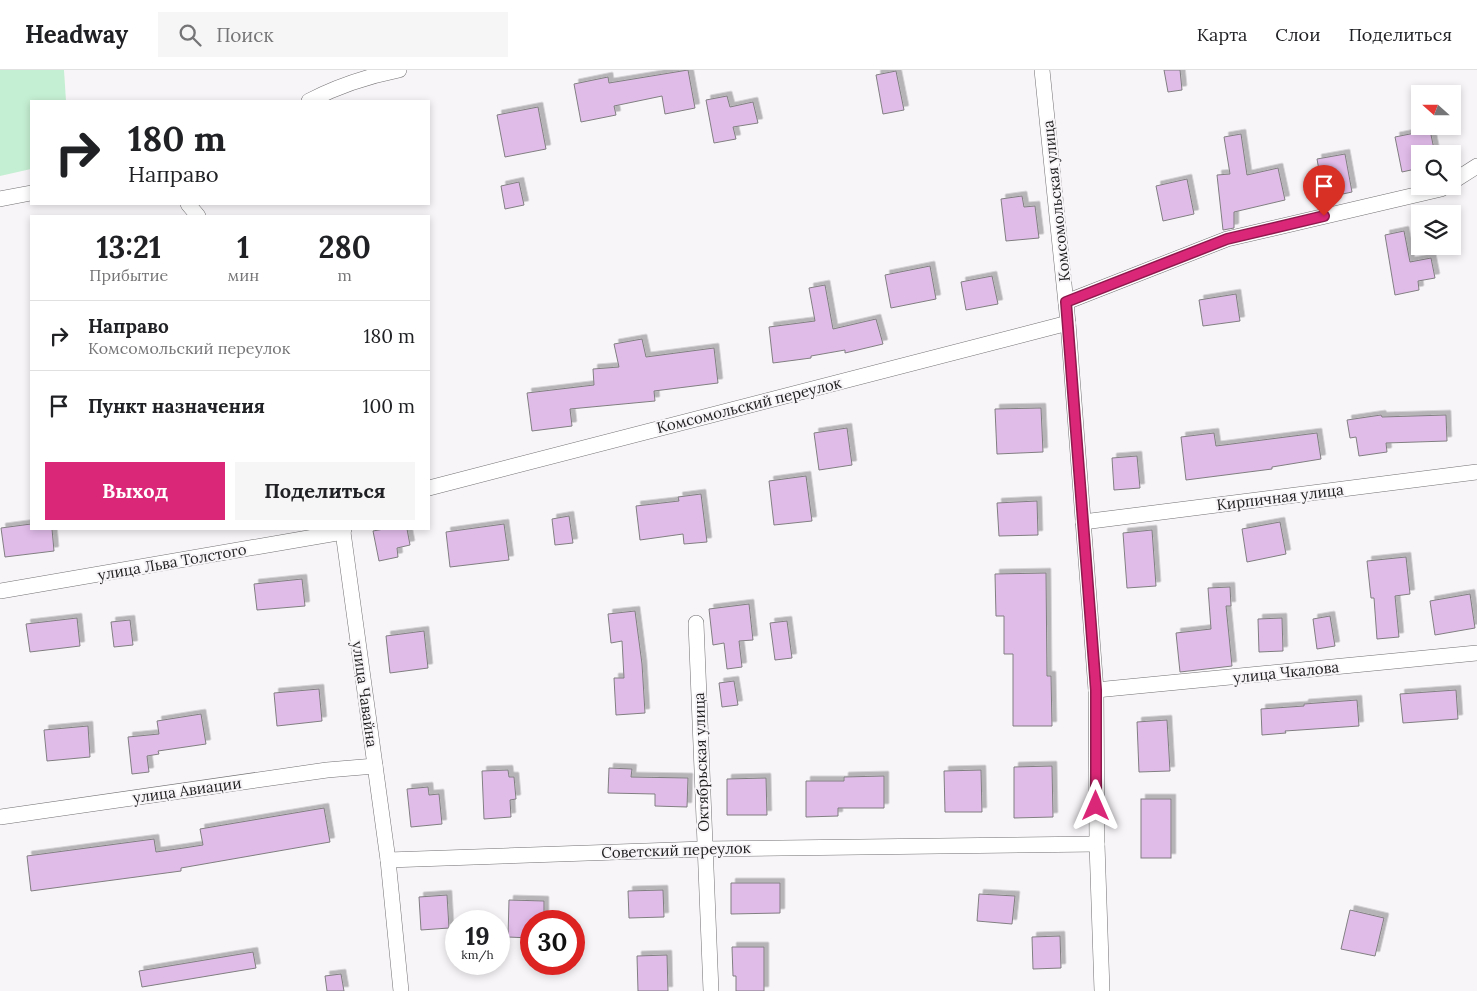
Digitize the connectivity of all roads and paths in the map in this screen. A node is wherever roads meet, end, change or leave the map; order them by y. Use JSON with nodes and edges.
{"nodes":[{"id":1,"x":399,"y":70,"type":"edge"},
{"id":2,"x":1042,"y":70,"type":"edge"},
{"id":3,"x":311,"y":100,"type":"edge"},
{"id":4,"x":1477,"y":166,"type":"edge"},
{"id":5,"x":1461,"y":176,"type":"edge"},
{"id":6,"x":30,"y":193,"type":"edge"},
{"id":7,"x":1415,"y":195,"type":"edge"},
{"id":8,"x":0,"y":199,"type":"edge"},
{"id":9,"x":189,"y":205,"type":"edge"},
{"id":10,"x":197,"y":215,"type":"edge"},
{"id":11,"x":1066,"y":302,"type":"junction"},
{"id":12,"x":1068,"y":323,"type":"junction"},
{"id":13,"x":1477,"y":472,"type":"edge"},
{"id":14,"x":430,"y":488,"type":"edge"},
{"id":15,"x":1083,"y":522,"type":"junction"},
{"id":16,"x":344,"y":531,"type":"edge"},
{"id":17,"x":0,"y":591,"type":"edge"},
{"id":18,"x":696,"y":623,"type":"dead end"},
{"id":19,"x":1477,"y":653,"type":"edge"},
{"id":20,"x":1096,"y":690,"type":"junction"},
{"id":21,"x":375,"y":766,"type":"junction"},
{"id":22,"x":0,"y":817,"type":"edge"},
{"id":23,"x":1096,"y":844,"type":"junction"},
{"id":24,"x":704,"y":849,"type":"junction"},
{"id":25,"x":388,"y":860,"type":"junction"},
{"id":26,"x":401,"y":991,"type":"edge"},
{"id":27,"x":711,"y":991,"type":"edge"},
{"id":28,"x":1102,"y":991,"type":"edge"}],
"edges":[{"from":1,"to":3,"type":"street"},
{"from":2,"to":11,"type":"street","name":"Комсомольская улица"},
{"from":4,"to":5,"type":"street"},
{"from":6,"to":8,"type":"street"},
{"from":7,"to":11,"type":"street"},
{"from":9,"to":10,"type":"street"},
{"from":11,"to":12,"type":"street","name":"Комсомольская улица"},
{"from":12,"to":14,"type":"street","name":"Комсомольский переулок"},
{"from":12,"to":15,"type":"street","name":"Комсомольская улица"},
{"from":13,"to":15,"type":"street","name":"Кирпичная улица"},
{"from":15,"to":20,"type":"street","name":"Комсомольская улица"},
{"from":16,"to":17,"type":"street","name":"улица Льва Толстого"},
{"from":16,"to":21,"type":"street","name":"улица Чавайна"},
{"from":18,"to":24,"type":"street","name":"Октябрьская улица"},
{"from":19,"to":20,"type":"street","name":"улица Чкалова"},
{"from":20,"to":23,"type":"street","name":"Комсомольская улица"},
{"from":21,"to":22,"type":"street","name":"улица Авиации"},
{"from":21,"to":25,"type":"street","name":"улица Чавайна"},
{"from":23,"to":24,"type":"street","name":"Советский переулок"},
{"from":23,"to":28,"type":"street","name":"Комсомольская улица"},
{"from":24,"to":25,"type":"street","name":"Советский переулок"},
{"from":24,"to":27,"type":"street","name":"Октябрьская улица"},
{"from":25,"to":26,"type":"street"}]}
